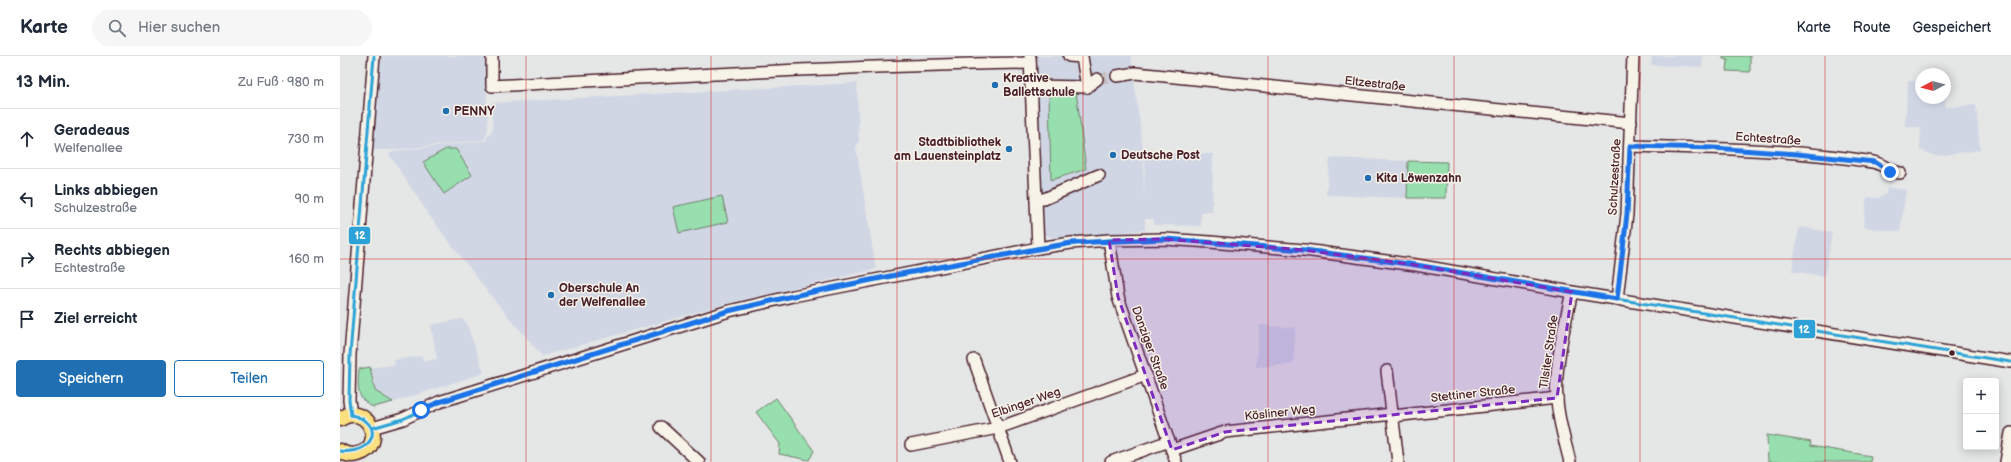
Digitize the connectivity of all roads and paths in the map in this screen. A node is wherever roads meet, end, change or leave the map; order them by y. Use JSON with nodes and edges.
{"nodes":[{"id":1,"x":374,"y":56,"type":"edge"},
{"id":2,"x":492,"y":56,"type":"edge"},
{"id":3,"x":1069,"y":56,"type":"edge"},
{"id":4,"x":1633,"y":56,"type":"edge"},
{"id":5,"x":1030,"y":59,"type":"edge"},
{"id":6,"x":1117,"y":76,"type":"tunnel mouth"},
{"id":7,"x":1098,"y":79,"type":"tunnel mouth"},
{"id":8,"x":1031,"y":86,"type":"junction"},
{"id":9,"x":1087,"y":87,"type":"junction"},
{"id":10,"x":1631,"y":123,"type":"junction"},
{"id":11,"x":1630,"y":146,"type":"junction"},
{"id":12,"x":1900,"y":174,"type":"dead end"},
{"id":13,"x":1099,"y":175,"type":"dead end"},
{"id":14,"x":1036,"y":199,"type":"junction"},
{"id":15,"x":1109,"y":240,"type":"junction"},
{"id":16,"x":1038,"y":248,"type":"junction"},
{"id":17,"x":1572,"y":292,"type":"junction"},
{"id":18,"x":1617,"y":299,"type":"junction"},
{"id":19,"x":974,"y":360,"type":"dead end"},
{"id":20,"x":2011,"y":362,"type":"edge"},
{"id":21,"x":1387,"y":371,"type":"dead end"},
{"id":22,"x":1146,"y":375,"type":"junction"},
{"id":23,"x":1557,"y":398,"type":"junction"},
{"id":24,"x":1393,"y":415,"type":"junction"},
{"id":25,"x":345,"y":417,"type":"edge"},
{"id":26,"x":661,"y":427,"type":"dead end"},
{"id":27,"x":372,"y":428,"type":"junction"},
{"id":28,"x":998,"y":428,"type":"junction"},
{"id":29,"x":2011,"y":433,"type":"edge"},
{"id":30,"x":911,"y":445,"type":"dead end"},
{"id":31,"x":1170,"y":446,"type":"junction"},
{"id":32,"x":340,"y":451,"type":"edge"},
{"id":33,"x":354,"y":459,"type":"edge"},
{"id":34,"x":699,"y":462,"type":"edge"},
{"id":35,"x":1010,"y":462,"type":"edge"},
{"id":36,"x":1111,"y":462,"type":"edge"},
{"id":37,"x":1176,"y":462,"type":"edge"},
{"id":38,"x":1398,"y":462,"type":"edge"},
{"id":39,"x":1570,"y":462,"type":"edge"},
{"id":40,"x":2006,"y":462,"type":"edge"}],
"edges":[{"from":1,"to":25,"type":"street"},
{"from":2,"to":5,"type":"street"},
{"from":3,"to":9,"type":"street"},
{"from":4,"to":10,"type":"street","name":"Schulzestraße"},
{"from":5,"to":8,"type":"street"},
{"from":6,"to":10,"type":"street","name":"Eltzestraße"},
{"from":7,"to":9,"type":"street"},
{"from":8,"to":9,"type":"street"},
{"from":8,"to":14,"type":"street"},
{"from":10,"to":11,"type":"street","name":"Schulzestraße"},
{"from":11,"to":12,"type":"street","name":"Echtestraße"},
{"from":11,"to":18,"type":"street","name":"Schulzestraße"},
{"from":13,"to":14,"type":"street"},
{"from":14,"to":16,"type":"street"},
{"from":15,"to":16,"type":"street"},
{"from":15,"to":17,"type":"street"},
{"from":15,"to":22,"type":"street","name":"Danziger Straße"},
{"from":16,"to":27,"type":"street"},
{"from":17,"to":18,"type":"street"},
{"from":17,"to":23,"type":"street","name":"Tilsiter Straße"},
{"from":18,"to":20,"type":"street"},
{"from":19,"to":28,"type":"street"},
{"from":21,"to":24,"type":"street"},
{"from":22,"to":28,"type":"street","name":"Elbinger Weg"},
{"from":22,"to":31,"type":"street","name":"Danziger Straße"},
{"from":23,"to":24,"type":"street","name":"Stettiner Straße"},
{"from":23,"to":39,"type":"street","name":"Tilsiter Straße"},
{"from":24,"to":31,"type":"street","name":"Kösliner Weg"},
{"from":24,"to":38,"type":"street"},
{"from":25,"to":27,"type":"main road"},
{"from":26,"to":34,"type":"street"},
{"from":27,"to":33,"type":"main road"},
{"from":28,"to":30,"type":"street","name":"Elbinger Weg"},
{"from":28,"to":35,"type":"street"},
{"from":29,"to":40,"type":"street"},
{"from":31,"to":36,"type":"street","name":"Kösliner Weg"},
{"from":31,"to":37,"type":"street","name":"Danziger Straße"},
{"from":32,"to":33,"type":"main road"}]}
